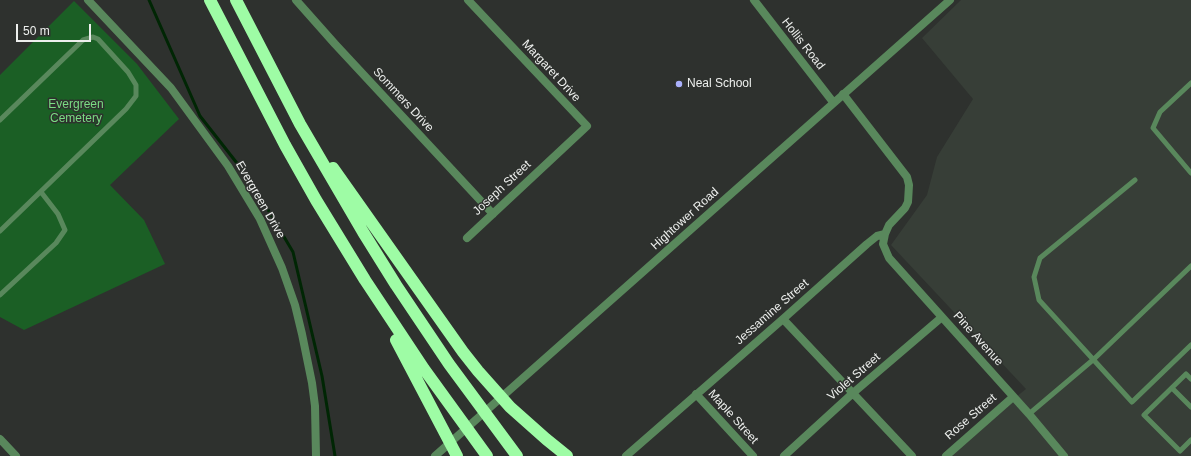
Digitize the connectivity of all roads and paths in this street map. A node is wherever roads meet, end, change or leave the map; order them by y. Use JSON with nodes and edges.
{"nodes":[{"id":1,"x":88,"y":0,"type":"edge"},
{"id":2,"x":210,"y":0,"type":"edge"},
{"id":3,"x":236,"y":0,"type":"edge"},
{"id":4,"x":296,"y":0,"type":"edge"},
{"id":5,"x":468,"y":0,"type":"edge"},
{"id":6,"x":754,"y":0,"type":"edge"},
{"id":7,"x":950,"y":0,"type":"edge"},
{"id":8,"x":1191,"y":84,"type":"edge"},
{"id":9,"x":843,"y":94,"type":"junction"},
{"id":10,"x":833,"y":102,"type":"junction"},
{"id":11,"x":0,"y":120,"type":"edge"},
{"id":12,"x":300,"y":124,"type":"junction"},
{"id":13,"x":554,"y":156,"type":"joint"},
{"id":14,"x":1191,"y":173,"type":"edge"},
{"id":15,"x":1135,"y":180,"type":"dead end"},
{"id":16,"x":41,"y":192,"type":"junction"},
{"id":17,"x":492,"y":214,"type":"junction"},
{"id":18,"x":0,"y":231,"type":"edge"},
{"id":19,"x":884,"y":234,"type":"junction"},
{"id":20,"x":467,"y":238,"type":"dead end"},
{"id":21,"x":1191,"y":266,"type":"edge"},
{"id":22,"x":365,"y":280,"type":"junction"},
{"id":23,"x":0,"y":294,"type":"edge"},
{"id":24,"x":942,"y":317,"type":"junction"},
{"id":25,"x":783,"y":319,"type":"junction"},
{"id":26,"x":1191,"y":345,"type":"edge"},
{"id":27,"x":1094,"y":359,"type":"junction"},
{"id":28,"x":1191,"y":379,"type":"edge"},
{"id":29,"x":1172,"y":388,"type":"junction"},
{"id":30,"x":853,"y":393,"type":"junction"},
{"id":31,"x":696,"y":394,"type":"junction"},
{"id":32,"x":1013,"y":397,"type":"junction"},
{"id":33,"x":1191,"y":407,"type":"edge"},
{"id":34,"x":1030,"y":414,"type":"junction"},
{"id":35,"x":0,"y":439,"type":"edge"},
{"id":36,"x":1191,"y":440,"type":"edge"},
{"id":37,"x":16,"y":456,"type":"edge"},
{"id":38,"x":316,"y":456,"type":"edge"},
{"id":39,"x":435,"y":456,"type":"edge"},
{"id":40,"x":457,"y":456,"type":"edge"},
{"id":41,"x":487,"y":456,"type":"edge"},
{"id":42,"x":517,"y":456,"type":"edge"},
{"id":43,"x":568,"y":456,"type":"edge"},
{"id":44,"x":626,"y":456,"type":"edge"},
{"id":45,"x":753,"y":456,"type":"edge"},
{"id":46,"x":784,"y":456,"type":"edge"},
{"id":47,"x":912,"y":456,"type":"edge"},
{"id":48,"x":946,"y":456,"type":"edge"},
{"id":49,"x":1064,"y":456,"type":"edge"}],
"edges":[{"from":1,"to":38,"type":"street","name":"Evergreen Drive"},
{"from":2,"to":22,"type":"highway"},
{"from":3,"to":12,"type":"highway"},
{"from":4,"to":17,"type":"street","name":"Sommers Drive"},
{"from":5,"to":13,"type":"street","name":"Margaret Drive"},
{"from":6,"to":10,"type":"street","name":"Hollis Road"},
{"from":7,"to":9,"type":"street","name":"Hightower Road"},
{"from":8,"to":14,"type":"lane"},
{"from":9,"to":10,"type":"street","name":"Hightower Road"},
{"from":9,"to":19,"type":"street","name":"Jessamine Street"},
{"from":10,"to":39,"type":"street","name":"Hightower Road"},
{"from":11,"to":16,"type":"lane"},
{"from":12,"to":42,"type":"highway"},
{"from":12,"to":43,"type":"highway"},
{"from":13,"to":17,"type":"street","name":"Joseph Street"},
{"from":15,"to":27,"type":"lane"},
{"from":16,"to":18,"type":"lane"},
{"from":16,"to":23,"type":"lane"},
{"from":17,"to":20,"type":"street","name":"Joseph Street"},
{"from":19,"to":24,"type":"street","name":"Pine Avenue"},
{"from":19,"to":25,"type":"street","name":"Jessamine Street"},
{"from":21,"to":27,"type":"lane"},
{"from":22,"to":40,"type":"highway"},
{"from":22,"to":41,"type":"highway"},
{"from":24,"to":30,"type":"street","name":"Violet Street"},
{"from":24,"to":32,"type":"street","name":"Pine Avenue"},
{"from":25,"to":30,"type":"street"},
{"from":25,"to":31,"type":"street","name":"Jessamine Street"},
{"from":26,"to":27,"type":"lane"},
{"from":27,"to":34,"type":"lane"},
{"from":28,"to":29,"type":"lane"},
{"from":29,"to":33,"type":"lane"},
{"from":29,"to":36,"type":"lane"},
{"from":30,"to":46,"type":"street","name":"Violet Street"},
{"from":30,"to":47,"type":"street"},
{"from":31,"to":44,"type":"street","name":"Jessamine Street"},
{"from":31,"to":45,"type":"street","name":"Maple Street"},
{"from":32,"to":34,"type":"street","name":"Pine Avenue"},
{"from":32,"to":48,"type":"street","name":"Rose Street"},
{"from":34,"to":49,"type":"street","name":"Pine Avenue"},
{"from":35,"to":37,"type":"street"}]}
